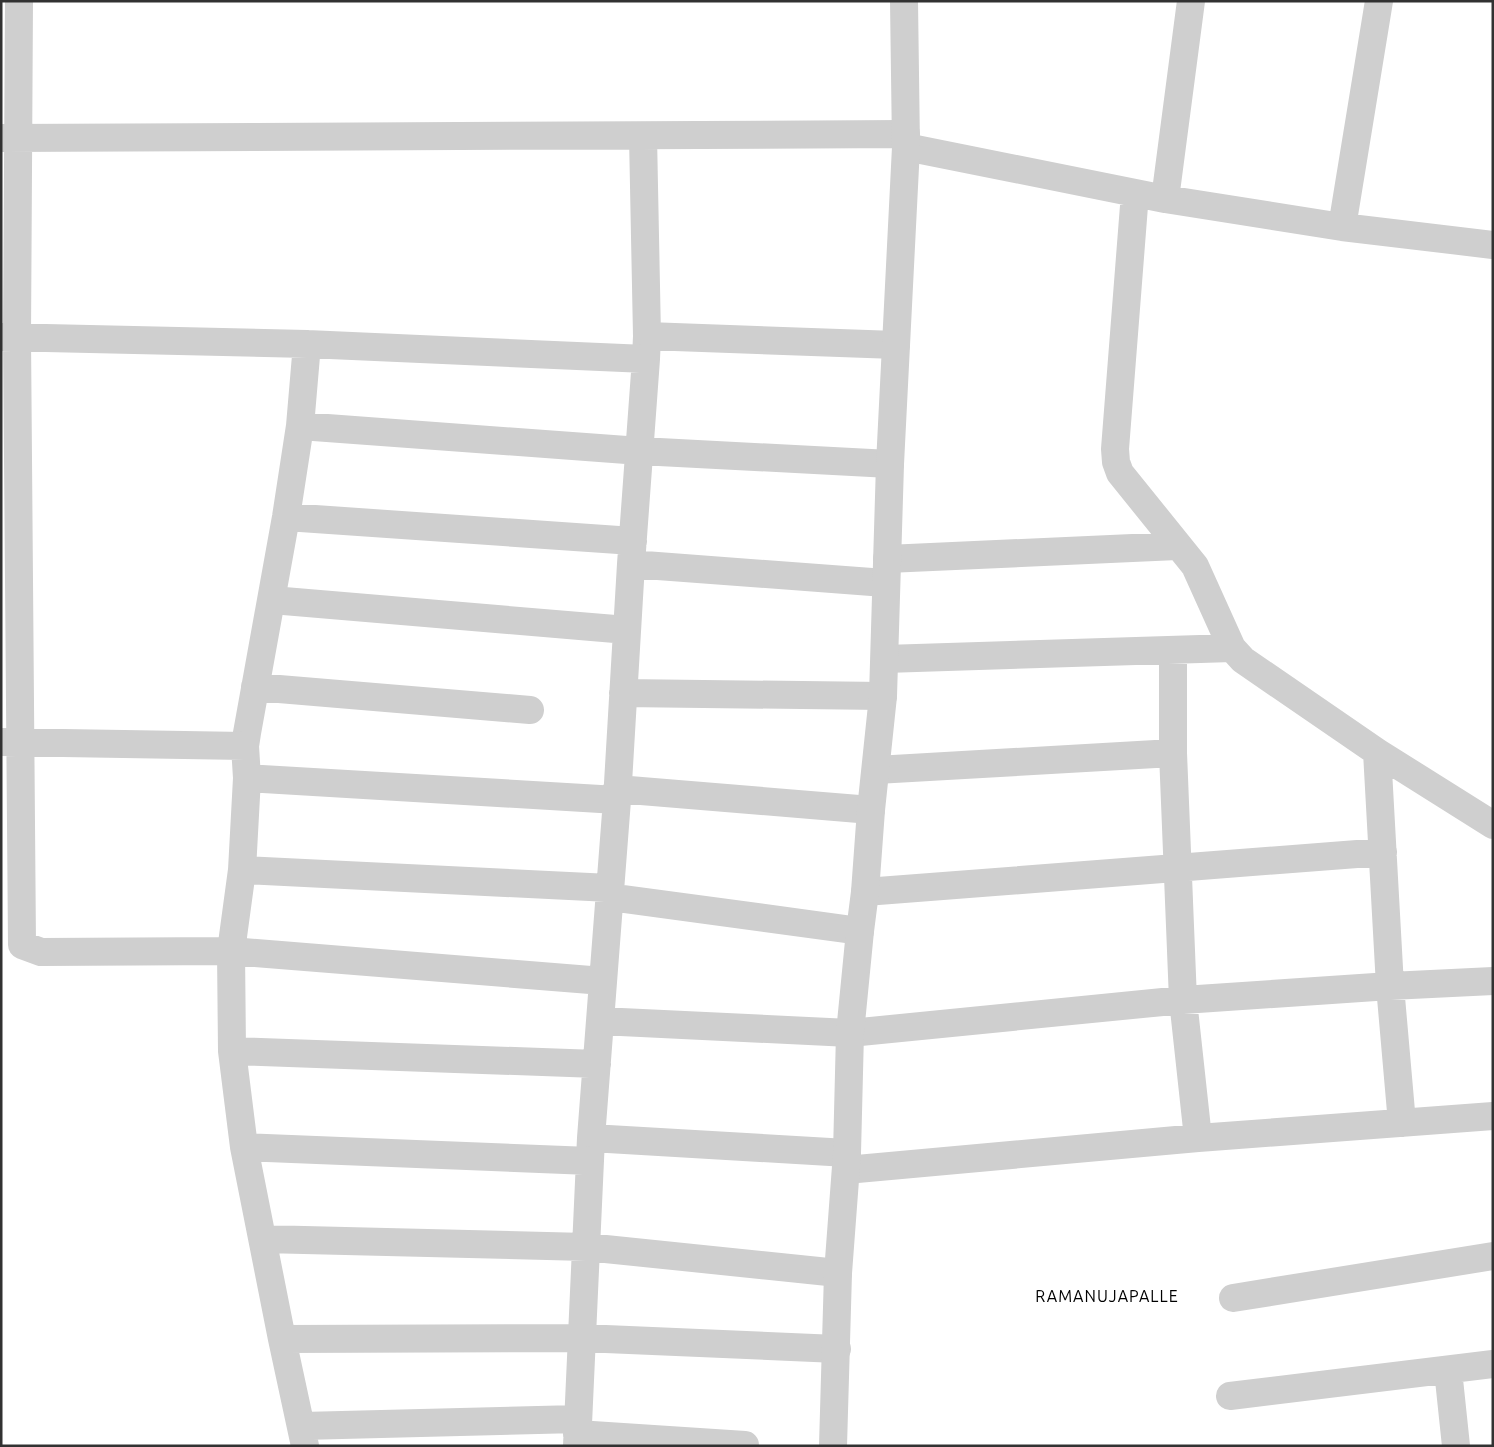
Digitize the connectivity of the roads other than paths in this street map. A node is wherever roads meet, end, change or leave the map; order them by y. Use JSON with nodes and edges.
{"nodes":[{"id":1,"x":19,"y":1,"type":"edge"},
{"id":2,"x":904,"y":1,"type":"edge"},
{"id":3,"x":1191,"y":1,"type":"edge"},
{"id":4,"x":1379,"y":1,"type":"edge"},
{"id":5,"x":643,"y":136,"type":"junction"},
{"id":6,"x":10,"y":138,"type":"edge"},
{"id":7,"x":906,"y":140,"type":"junction"},
{"id":8,"x":1135,"y":193,"type":"junction"},
{"id":9,"x":1165,"y":199,"type":"junction"},
{"id":10,"x":1342,"y":228,"type":"junction"},
{"id":11,"x":1493,"y":245,"type":"edge"},
{"id":12,"x":9,"y":337,"type":"edge"},
{"id":13,"x":307,"y":344,"type":"junction"},
{"id":14,"x":896,"y":345,"type":"junction"},
{"id":15,"x":646,"y":348,"type":"junction"},
{"id":16,"x":300,"y":426,"type":"junction"},
{"id":17,"x":640,"y":451,"type":"junction"},
{"id":18,"x":890,"y":464,"type":"junction"},
{"id":19,"x":286,"y":517,"type":"junction"},
{"id":20,"x":1177,"y":546,"type":"junction"},
{"id":21,"x":632,"y":552,"type":"junction"},
{"id":22,"x":886,"y":571,"type":"junction"},
{"id":23,"x":272,"y":600,"type":"junction"},
{"id":24,"x":627,"y":630,"type":"junction"},
{"id":25,"x":1232,"y":648,"type":"junction"},
{"id":26,"x":1173,"y":651,"type":"junction"},
{"id":27,"x":885,"y":659,"type":"junction"},
{"id":28,"x":255,"y":687,"type":"junction"},
{"id":29,"x":623,"y":693,"type":"junction"},
{"id":30,"x":883,"y":696,"type":"junction"},
{"id":31,"x":530,"y":710,"type":"dead end"},
{"id":32,"x":10,"y":742,"type":"edge"},
{"id":33,"x":245,"y":746,"type":"junction"},
{"id":34,"x":1377,"y":752,"type":"junction"},
{"id":35,"x":1173,"y":753,"type":"junction"},
{"id":36,"x":876,"y":770,"type":"junction"},
{"id":37,"x":248,"y":778,"type":"junction"},
{"id":38,"x":617,"y":794,"type":"junction"},
{"id":39,"x":871,"y":810,"type":"junction"},
{"id":40,"x":1493,"y":825,"type":"edge"},
{"id":41,"x":1383,"y":852,"type":"junction"},
{"id":42,"x":1177,"y":869,"type":"junction"},
{"id":43,"x":242,"y":870,"type":"junction"},
{"id":44,"x":866,"y":892,"type":"junction"},
{"id":45,"x":610,"y":893,"type":"junction"},
{"id":46,"x":860,"y":931,"type":"junction"},
{"id":47,"x":11,"y":932,"type":"edge"},
{"id":48,"x":231,"y":951,"type":"junction"},
{"id":49,"x":603,"y":981,"type":"junction"},
{"id":50,"x":1493,"y":981,"type":"edge"},
{"id":51,"x":1390,"y":986,"type":"junction"},
{"id":52,"x":1183,"y":1000,"type":"junction"},
{"id":53,"x":600,"y":1022,"type":"junction"},
{"id":54,"x":850,"y":1032,"type":"junction"},
{"id":55,"x":232,"y":1051,"type":"junction"},
{"id":56,"x":597,"y":1064,"type":"junction"},
{"id":57,"x":1493,"y":1116,"type":"edge"},
{"id":58,"x":1402,"y":1123,"type":"junction"},
{"id":59,"x":1198,"y":1138,"type":"junction"},
{"id":60,"x":244,"y":1147,"type":"junction"},
{"id":61,"x":591,"y":1150,"type":"junction"},
{"id":62,"x":846,"y":1162,"type":"junction"},
{"id":63,"x":263,"y":1239,"type":"junction"},
{"id":64,"x":586,"y":1247,"type":"junction"},
{"id":65,"x":1493,"y":1256,"type":"edge"},
{"id":66,"x":838,"y":1273,"type":"junction"},
{"id":67,"x":1233,"y":1298,"type":"dead end"},
{"id":68,"x":582,"y":1338,"type":"junction"},
{"id":69,"x":282,"y":1339,"type":"junction"},
{"id":70,"x":836,"y":1349,"type":"junction"},
{"id":71,"x":1493,"y":1364,"type":"edge"},
{"id":72,"x":1448,"y":1370,"type":"junction"},
{"id":73,"x":1230,"y":1396,"type":"dead end"},
{"id":74,"x":577,"y":1433,"type":"edge"},
{"id":75,"x":303,"y":1436,"type":"edge"},
{"id":76,"x":745,"y":1445,"type":"edge"},
{"id":77,"x":833,"y":1446,"type":"edge"},
{"id":78,"x":1456,"y":1446,"type":"edge"}],
"edges":[{"from":1,"to":6,"type":"street"},
{"from":2,"to":7,"type":"street"},
{"from":3,"to":9,"type":"street"},
{"from":4,"to":10,"type":"street"},
{"from":5,"to":6,"type":"street"},
{"from":5,"to":7,"type":"street"},
{"from":5,"to":15,"type":"street"},
{"from":6,"to":12,"type":"street"},
{"from":7,"to":8,"type":"street"},
{"from":7,"to":14,"type":"street"},
{"from":8,"to":9,"type":"street"},
{"from":8,"to":20,"type":"street"},
{"from":9,"to":10,"type":"street"},
{"from":10,"to":11,"type":"street"},
{"from":12,"to":13,"type":"street"},
{"from":12,"to":32,"type":"street"},
{"from":13,"to":15,"type":"street"},
{"from":13,"to":16,"type":"street"},
{"from":14,"to":15,"type":"street"},
{"from":14,"to":18,"type":"street"},
{"from":15,"to":17,"type":"street"},
{"from":16,"to":17,"type":"street"},
{"from":16,"to":19,"type":"street"},
{"from":17,"to":18,"type":"street"},
{"from":17,"to":21,"type":"street"},
{"from":18,"to":22,"type":"street"},
{"from":19,"to":21,"type":"street"},
{"from":19,"to":23,"type":"street"},
{"from":20,"to":22,"type":"street"},
{"from":20,"to":25,"type":"street"},
{"from":21,"to":22,"type":"street"},
{"from":21,"to":24,"type":"street"},
{"from":22,"to":27,"type":"street"},
{"from":23,"to":24,"type":"street"},
{"from":23,"to":28,"type":"street"},
{"from":24,"to":29,"type":"street"},
{"from":25,"to":26,"type":"street"},
{"from":25,"to":34,"type":"street"},
{"from":26,"to":27,"type":"street"},
{"from":26,"to":35,"type":"street"},
{"from":27,"to":30,"type":"street"},
{"from":28,"to":31,"type":"street"},
{"from":28,"to":33,"type":"street"},
{"from":29,"to":30,"type":"street"},
{"from":29,"to":38,"type":"street"},
{"from":30,"to":36,"type":"street"},
{"from":32,"to":33,"type":"street"},
{"from":32,"to":47,"type":"street"},
{"from":33,"to":37,"type":"street"},
{"from":34,"to":40,"type":"street"},
{"from":34,"to":41,"type":"street"},
{"from":35,"to":36,"type":"street"},
{"from":35,"to":42,"type":"street"},
{"from":36,"to":39,"type":"street"},
{"from":37,"to":38,"type":"street"},
{"from":37,"to":43,"type":"street"},
{"from":38,"to":39,"type":"street"},
{"from":38,"to":45,"type":"street"},
{"from":39,"to":44,"type":"street"},
{"from":41,"to":42,"type":"street"},
{"from":41,"to":51,"type":"street"},
{"from":42,"to":44,"type":"street"},
{"from":42,"to":52,"type":"street"},
{"from":43,"to":45,"type":"street"},
{"from":43,"to":48,"type":"street"},
{"from":44,"to":46,"type":"street"},
{"from":45,"to":46,"type":"street"},
{"from":45,"to":49,"type":"street"},
{"from":46,"to":54,"type":"street"},
{"from":47,"to":48,"type":"street"},
{"from":48,"to":49,"type":"street"},
{"from":48,"to":55,"type":"street"},
{"from":49,"to":53,"type":"street"},
{"from":50,"to":51,"type":"street"},
{"from":51,"to":52,"type":"street"},
{"from":51,"to":58,"type":"street"},
{"from":52,"to":54,"type":"street"},
{"from":52,"to":59,"type":"street"},
{"from":53,"to":54,"type":"street"},
{"from":53,"to":56,"type":"street"},
{"from":54,"to":62,"type":"street"},
{"from":55,"to":56,"type":"street"},
{"from":55,"to":60,"type":"street"},
{"from":56,"to":61,"type":"street"},
{"from":57,"to":58,"type":"street"},
{"from":58,"to":59,"type":"street"},
{"from":59,"to":62,"type":"street"},
{"from":60,"to":61,"type":"street"},
{"from":60,"to":63,"type":"street"},
{"from":61,"to":62,"type":"street"},
{"from":61,"to":64,"type":"street"},
{"from":62,"to":66,"type":"street"},
{"from":63,"to":64,"type":"street"},
{"from":63,"to":69,"type":"street"},
{"from":64,"to":66,"type":"street"},
{"from":64,"to":68,"type":"street"},
{"from":65,"to":67,"type":"street"},
{"from":66,"to":70,"type":"street"},
{"from":68,"to":69,"type":"street"},
{"from":68,"to":70,"type":"street"},
{"from":68,"to":74,"type":"street"},
{"from":69,"to":75,"type":"street"},
{"from":70,"to":77,"type":"street"},
{"from":71,"to":72,"type":"street"},
{"from":72,"to":73,"type":"street"},
{"from":72,"to":78,"type":"street"},
{"from":74,"to":75,"type":"street"},
{"from":74,"to":76,"type":"street"}]}
